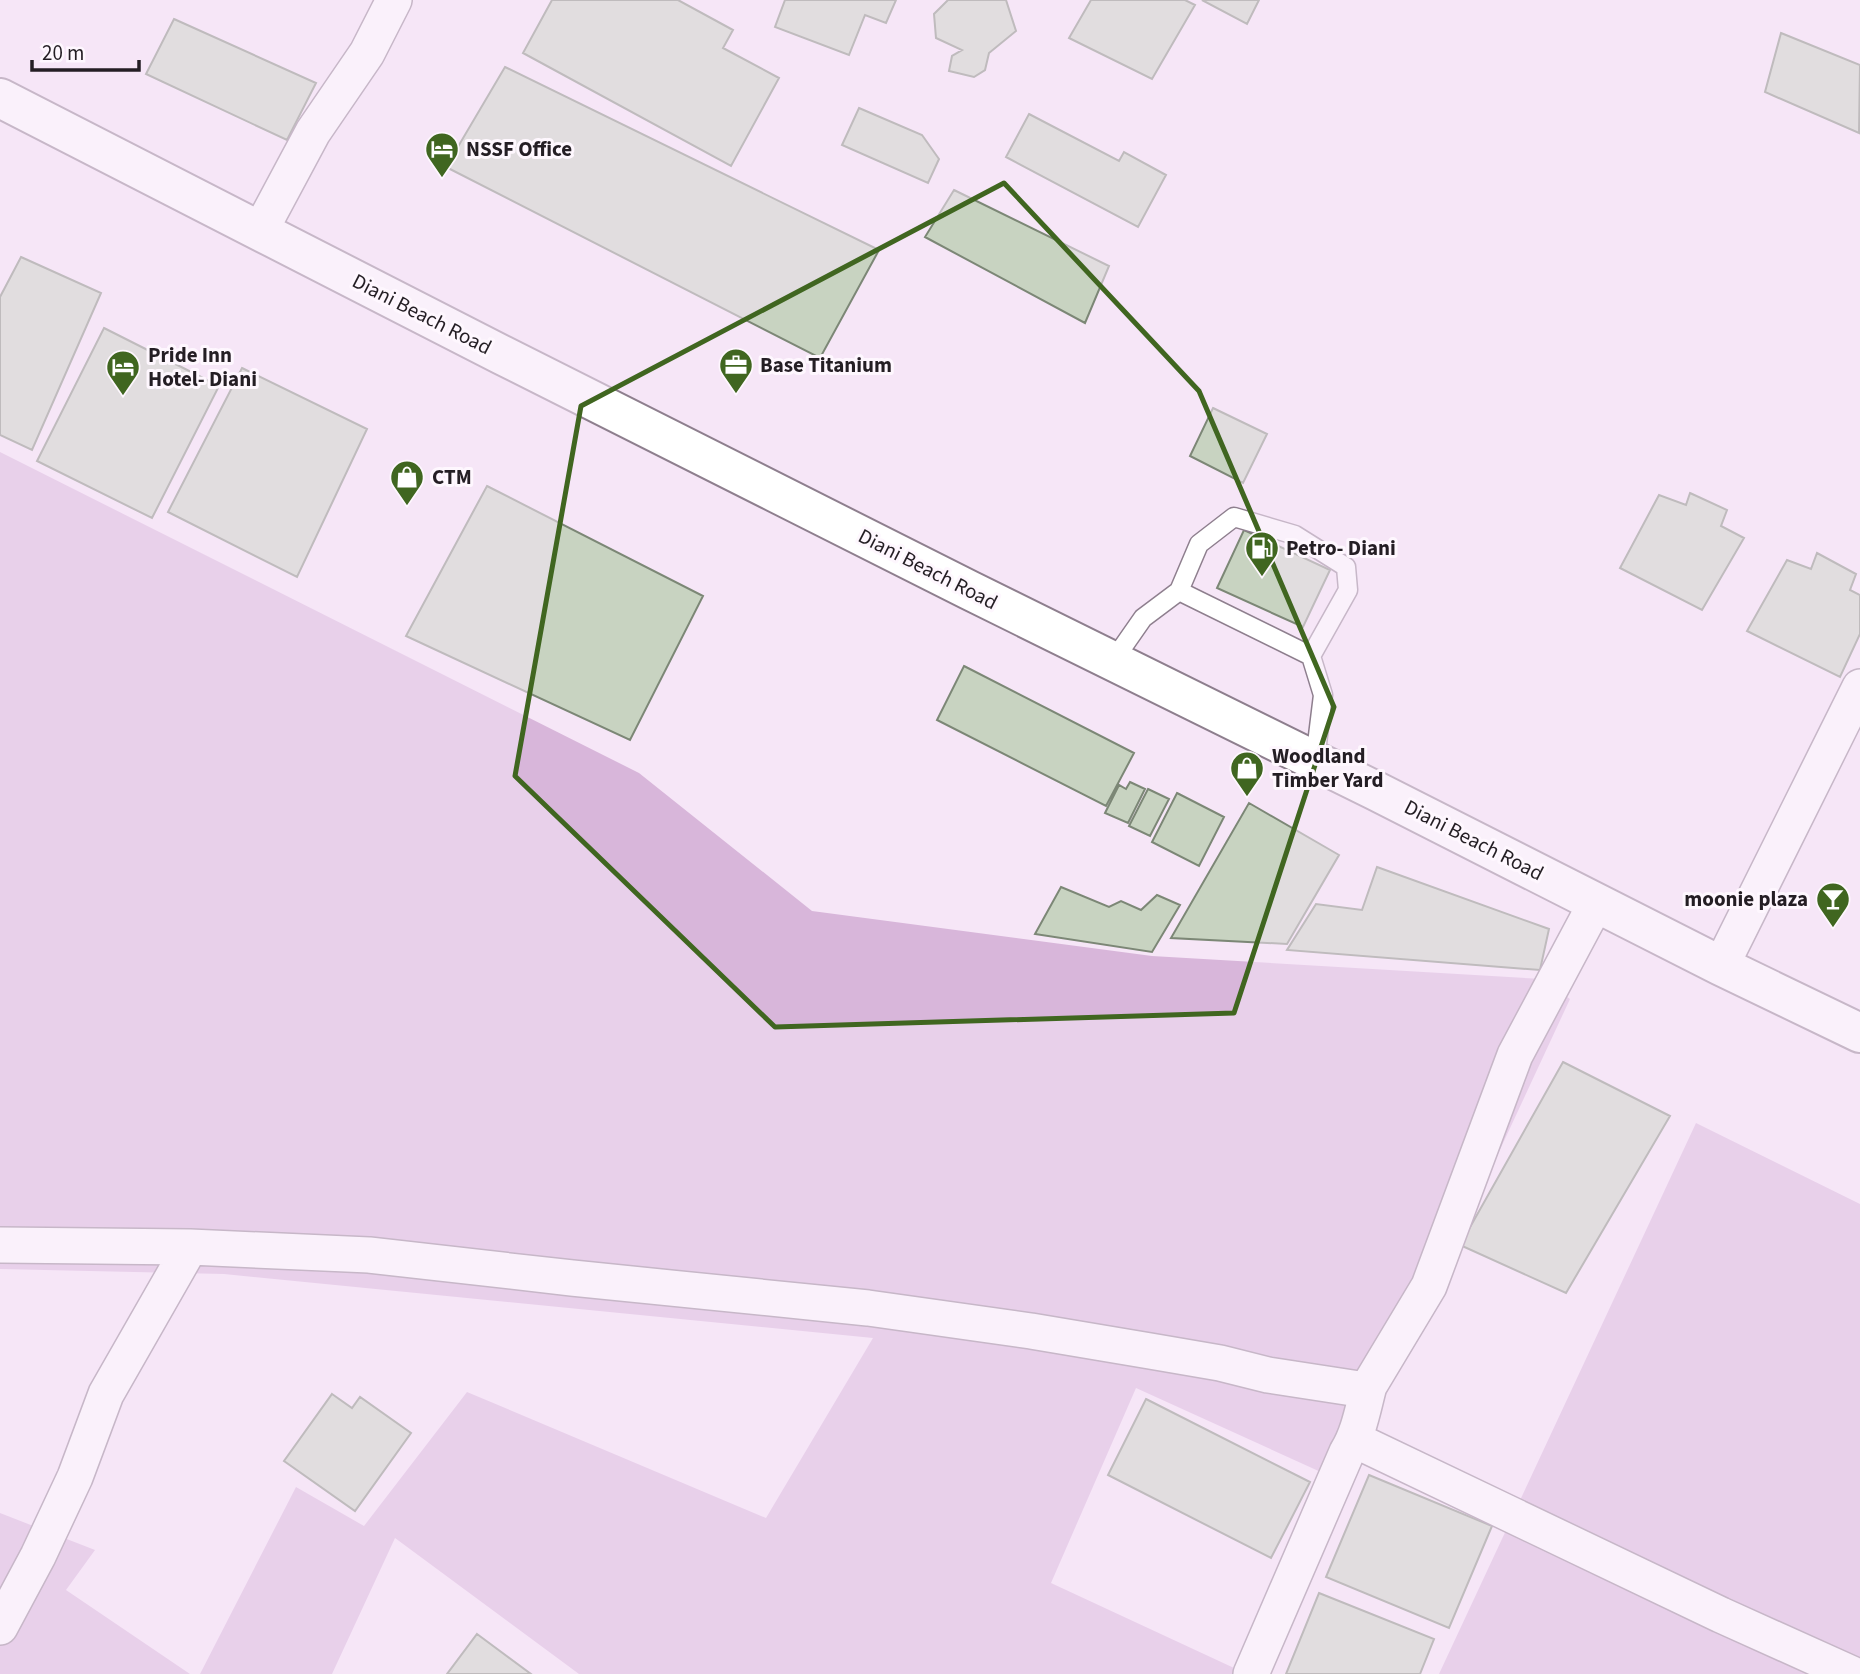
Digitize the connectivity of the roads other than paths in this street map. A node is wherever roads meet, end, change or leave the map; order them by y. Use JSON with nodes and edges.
{"nodes":[{"id":1,"x":394,"y":0,"type":"edge"},
{"id":2,"x":0,"y":99,"type":"edge"},
{"id":3,"x":260,"y":231,"type":"junction"},
{"id":4,"x":1179,"y":591,"type":"junction"},
{"id":5,"x":1311,"y":656,"type":"junction"},
{"id":6,"x":1113,"y":661,"type":"junction"},
{"id":7,"x":1860,"y":687,"type":"edge"},
{"id":8,"x":1315,"y":760,"type":"junction"},
{"id":9,"x":1597,"y":903,"type":"junction"},
{"id":10,"x":1721,"y":966,"type":"junction"},
{"id":11,"x":1860,"y":1033,"type":"edge"},
{"id":12,"x":0,"y":1245,"type":"edge"},
{"id":13,"x":190,"y":1247,"type":"junction"},
{"id":14,"x":1369,"y":1386,"type":"junction"},
{"id":15,"x":1355,"y":1440,"type":"junction"},
{"id":16,"x":0,"y":1627,"type":"edge"},
{"id":17,"x":1251,"y":1674,"type":"edge"},
{"id":18,"x":1852,"y":1674,"type":"edge"}],
"edges":[{"from":1,"to":3,"type":"street"},
{"from":2,"to":3,"type":"main road","name":"Diani Beach Road"},
{"from":3,"to":6,"type":"main road","name":"Diani Beach Road"},
{"from":4,"to":5,"type":"lane"},
{"from":4,"to":5,"type":"lane"},
{"from":4,"to":6,"type":"lane"},
{"from":5,"to":8,"type":"lane"},
{"from":6,"to":8,"type":"main road","name":"Diani Beach Road"},
{"from":7,"to":10,"type":"street"},
{"from":8,"to":9,"type":"main road","name":"Diani Beach Road"},
{"from":9,"to":10,"type":"main road","name":"Diani Beach Road"},
{"from":9,"to":14,"type":"street"},
{"from":10,"to":11,"type":"main road","name":"Diani Beach Road"},
{"from":12,"to":13,"type":"street"},
{"from":13,"to":14,"type":"street"},
{"from":13,"to":16,"type":"street"},
{"from":14,"to":15,"type":"street"},
{"from":15,"to":17,"type":"street"},
{"from":15,"to":18,"type":"street"}]}
